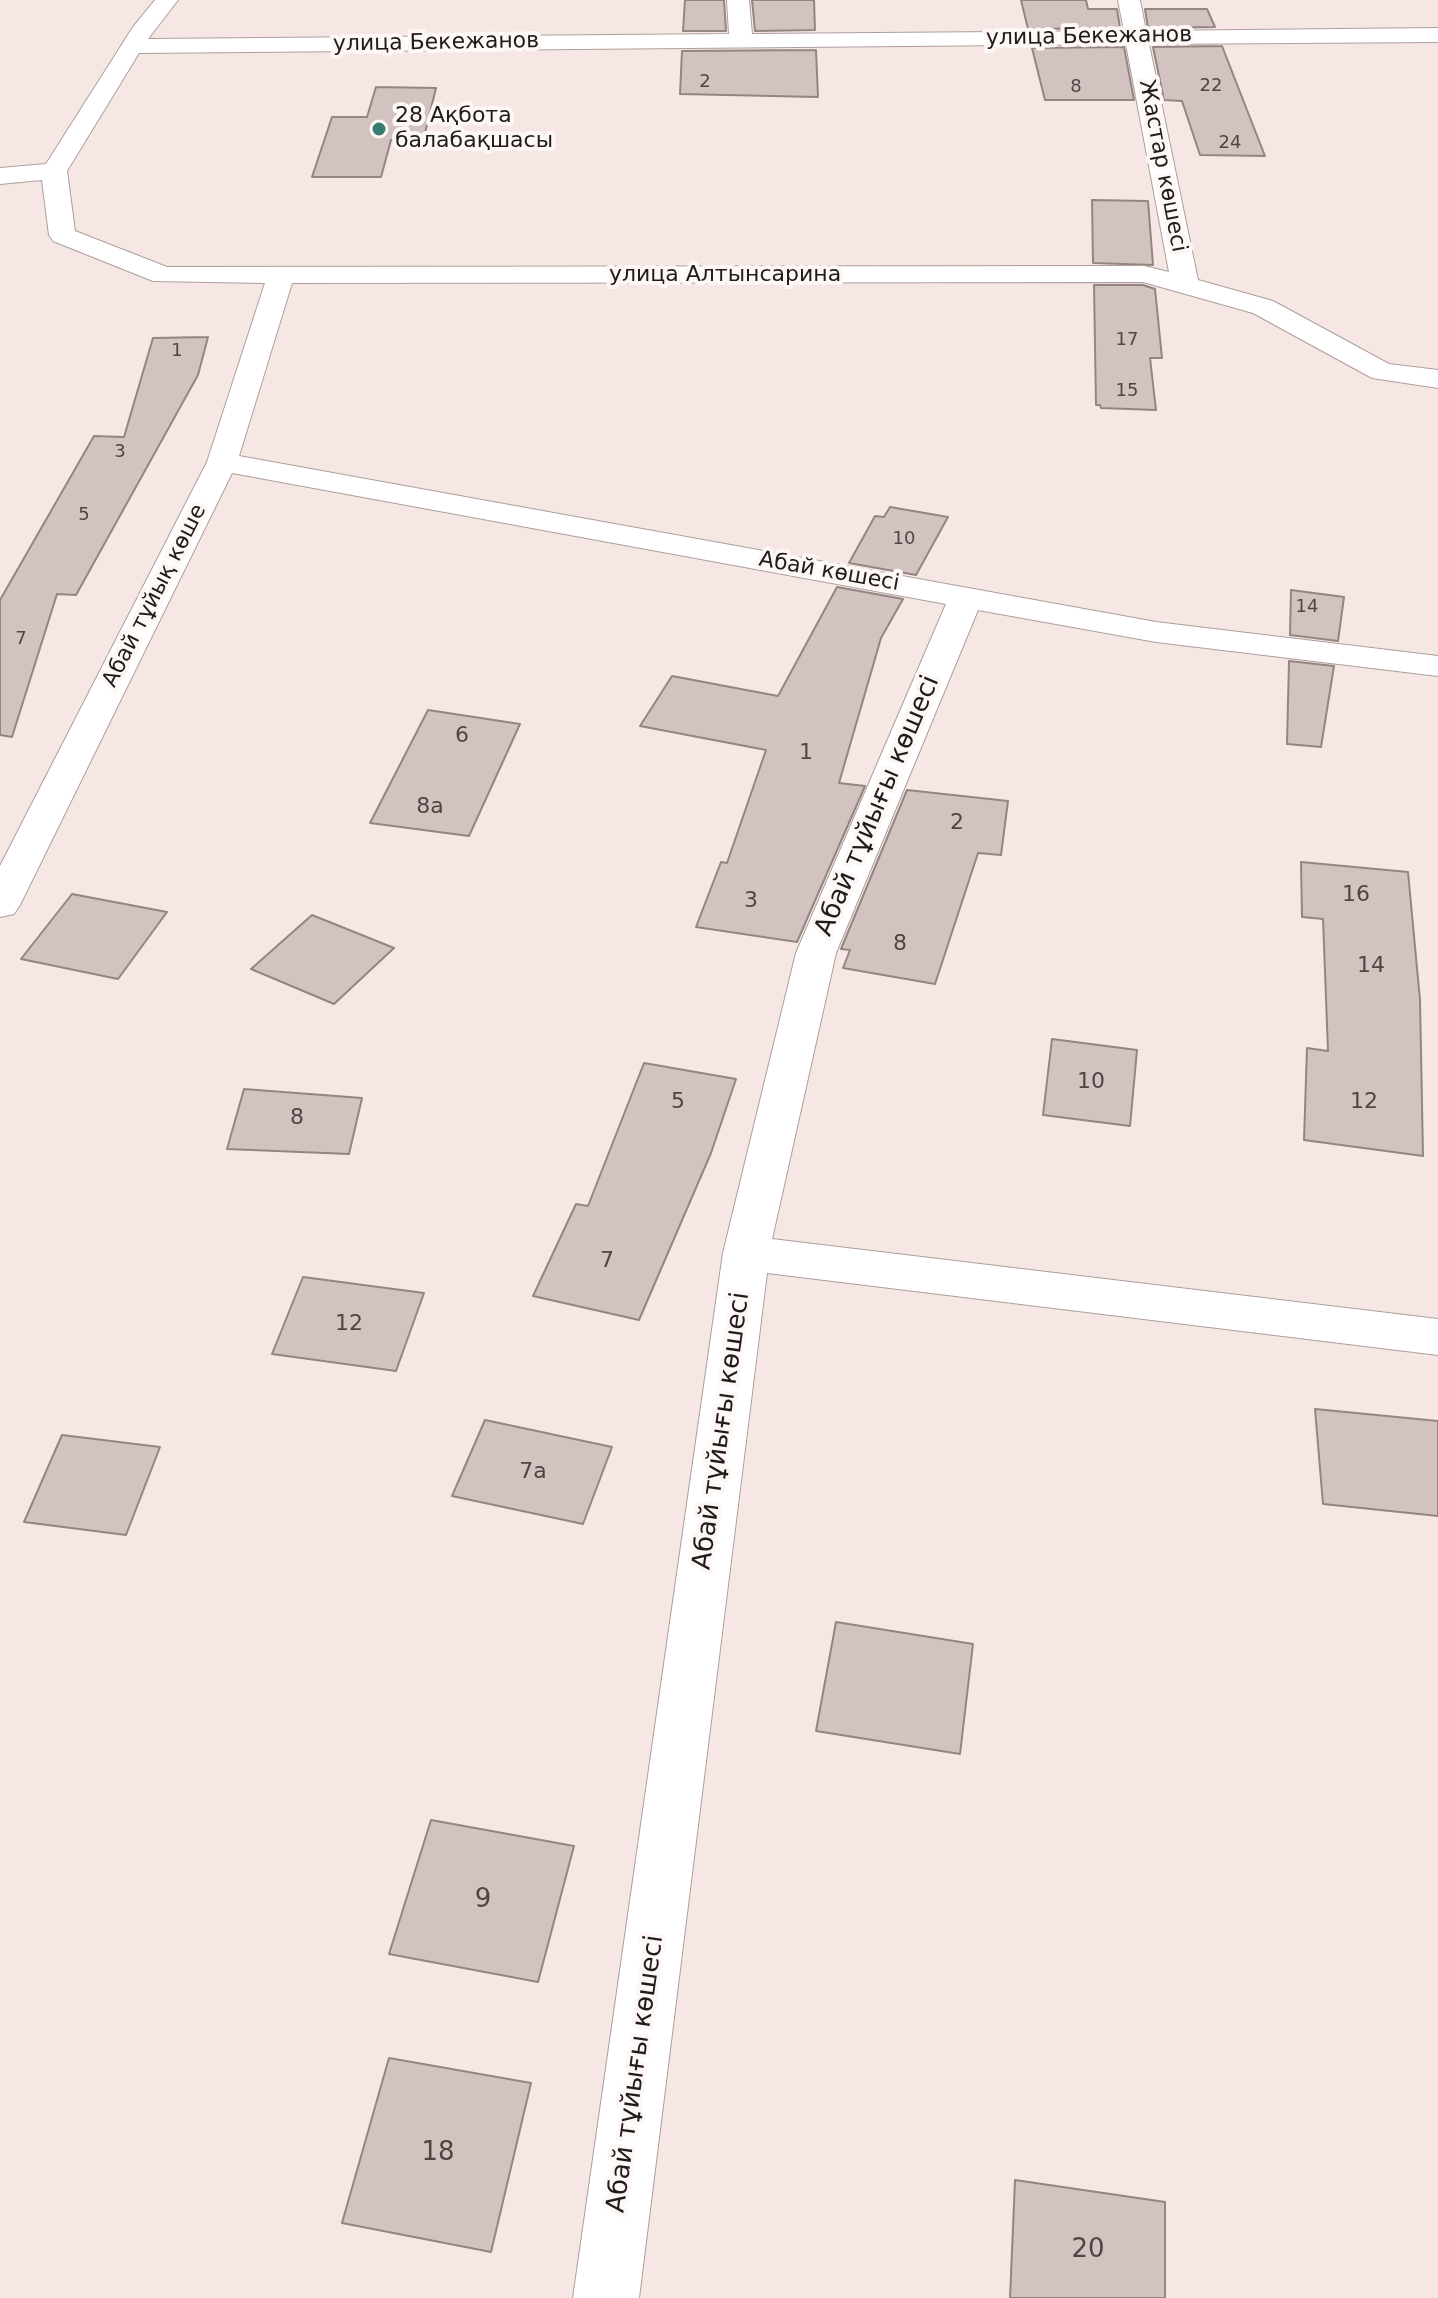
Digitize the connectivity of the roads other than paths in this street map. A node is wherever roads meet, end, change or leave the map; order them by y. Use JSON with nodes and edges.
{"nodes":[{"id":1,"x":167,"y":0,"type":"edge"},
{"id":2,"x":738,"y":0,"type":"edge"},
{"id":3,"x":1129,"y":0,"type":"edge"},
{"id":4,"x":1438,"y":35,"type":"edge"},
{"id":5,"x":1137,"y":37,"type":"junction"},
{"id":6,"x":741,"y":40,"type":"junction"},
{"id":7,"x":132,"y":46,"type":"junction"},
{"id":8,"x":54,"y":171,"type":"junction"},
{"id":9,"x":0,"y":176,"type":"edge"},
{"id":10,"x":281,"y":275,"type":"junction"},
{"id":11,"x":1185,"y":286,"type":"junction"},
{"id":12,"x":1438,"y":379,"type":"edge"},
{"id":13,"x":222,"y":462,"type":"junction"},
{"id":14,"x":966,"y":597,"type":"junction"},
{"id":15,"x":1438,"y":666,"type":"edge"},
{"id":16,"x":0,"y":905,"type":"edge"},
{"id":17,"x":746,"y":1253,"type":"junction"},
{"id":18,"x":1438,"y":1337,"type":"edge"},
{"id":19,"x":606,"y":2298,"type":"edge"}],
"edges":[{"from":1,"to":7,"type":"street"},
{"from":2,"to":6,"type":"street"},
{"from":3,"to":5,"type":"street","name":"Жастар көшесі"},
{"from":4,"to":5,"type":"street","name":"улица Бекежанов"},
{"from":5,"to":6,"type":"street","name":"улица Бекежанов"},
{"from":5,"to":11,"type":"street","name":"Жастар көшесі"},
{"from":6,"to":7,"type":"street","name":"улица Бекежанов"},
{"from":7,"to":8,"type":"street"},
{"from":8,"to":9,"type":"street"},
{"from":8,"to":10,"type":"street","name":"улица Алтынсарина"},
{"from":10,"to":11,"type":"street","name":"улица Алтынсарина"},
{"from":10,"to":13,"type":"street","name":"Абай тұйық көше"},
{"from":11,"to":12,"type":"street","name":"улица Алтынсарина"},
{"from":13,"to":14,"type":"street","name":"Абай көшесі"},
{"from":13,"to":16,"type":"street","name":"Абай тұйық көше"},
{"from":14,"to":15,"type":"street","name":"Абай көшесі"},
{"from":14,"to":17,"type":"street","name":"Абай тұйығы көшесі"},
{"from":17,"to":18,"type":"street"},
{"from":17,"to":19,"type":"street","name":"Абай тұйығы көшесі"}]}
